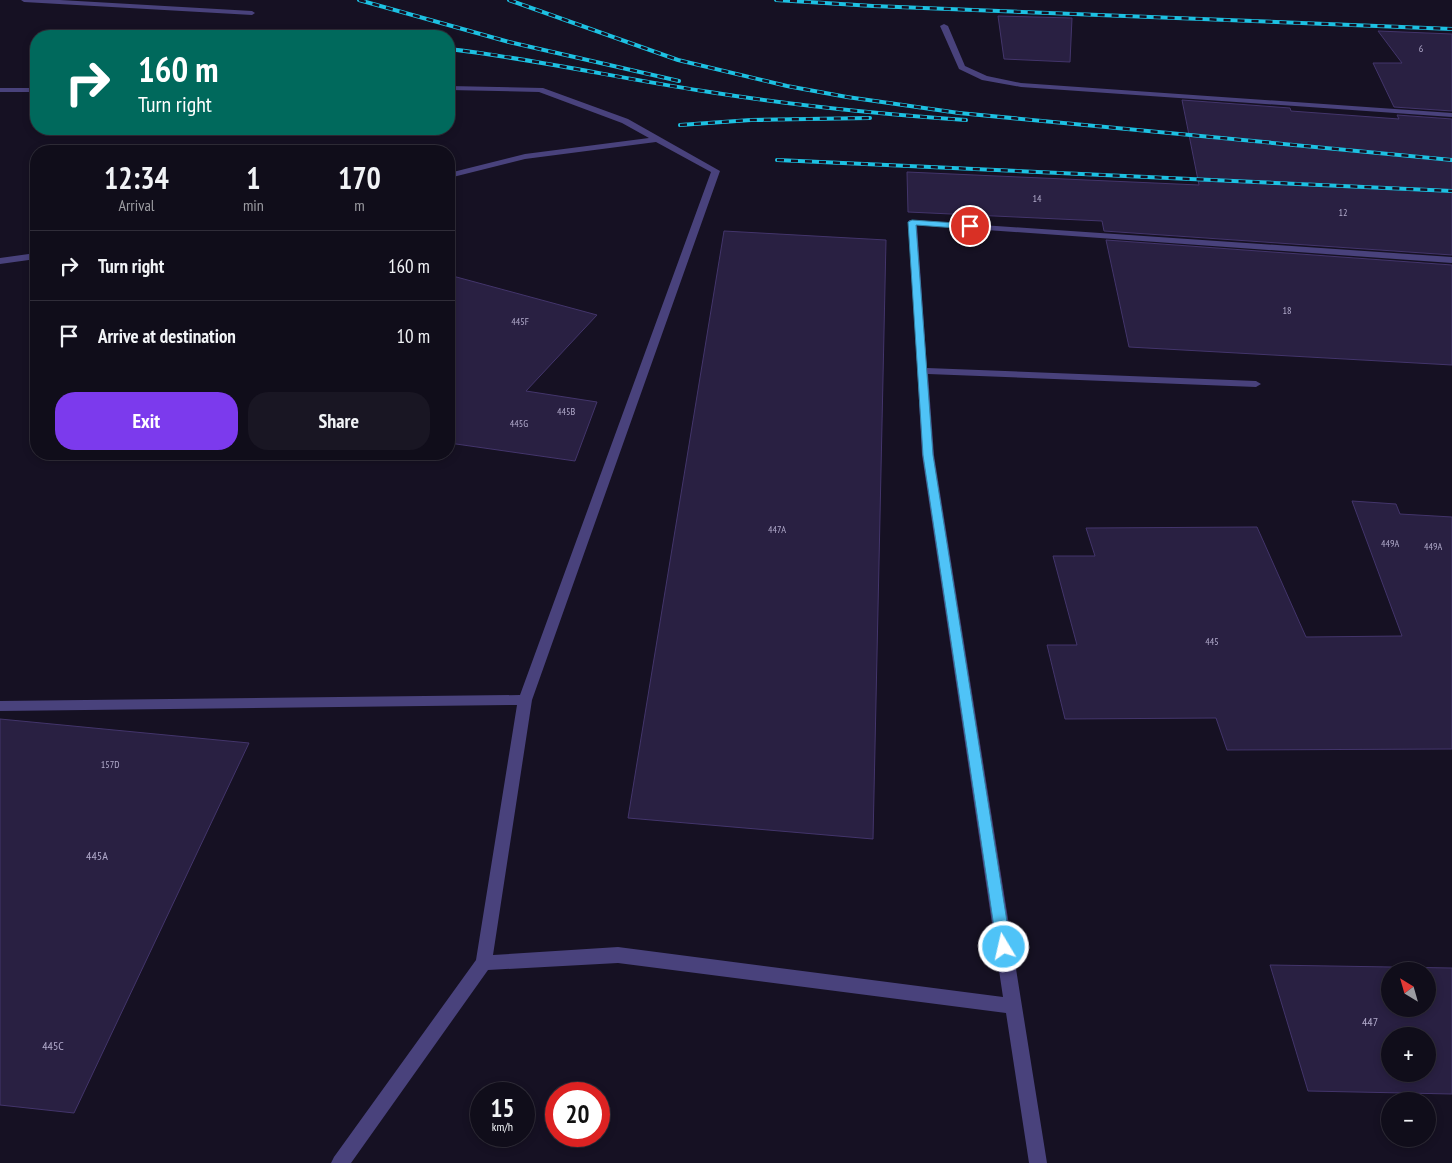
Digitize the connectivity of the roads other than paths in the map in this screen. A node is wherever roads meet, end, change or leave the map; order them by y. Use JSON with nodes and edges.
{"nodes":[{"id":1,"x":24,"y":0,"type":"edge"},
{"id":2,"x":252,"y":12,"type":"dead end"},
{"id":3,"x":944,"y":26,"type":"dead end"},
{"id":4,"x":455,"y":88,"type":"edge"},
{"id":5,"x":0,"y":90,"type":"edge"},
{"id":6,"x":30,"y":90,"type":"edge"},
{"id":7,"x":1452,"y":115,"type":"edge"},
{"id":8,"x":656,"y":139,"type":"junction"},
{"id":9,"x":455,"y":174,"type":"edge"},
{"id":10,"x":30,"y":257,"type":"edge"},
{"id":11,"x":1452,"y":260,"type":"edge"},
{"id":12,"x":0,"y":261,"type":"edge"},
{"id":13,"x":922,"y":371,"type":"junction"},
{"id":14,"x":1256,"y":384,"type":"dead end"},
{"id":15,"x":525,"y":700,"type":"junction"},
{"id":16,"x":0,"y":706,"type":"edge"},
{"id":17,"x":484,"y":963,"type":"junction"},
{"id":18,"x":1013,"y":1006,"type":"junction"},
{"id":19,"x":340,"y":1163,"type":"edge"},
{"id":20,"x":1038,"y":1163,"type":"edge"}],
"edges":[{"from":1,"to":2,"type":"lane"},
{"from":3,"to":7,"type":"lane"},
{"from":4,"to":8,"type":"lane"},
{"from":5,"to":6,"type":"lane"},
{"from":8,"to":9,"type":"lane"},
{"from":8,"to":15,"type":"lane"},
{"from":10,"to":12,"type":"lane"},
{"from":11,"to":13,"type":"lane"},
{"from":13,"to":14,"type":"lane"},
{"from":13,"to":18,"type":"lane"},
{"from":15,"to":16,"type":"lane"},
{"from":15,"to":17,"type":"lane"},
{"from":17,"to":18,"type":"lane"},
{"from":17,"to":19,"type":"lane"},
{"from":18,"to":20,"type":"lane"}]}
